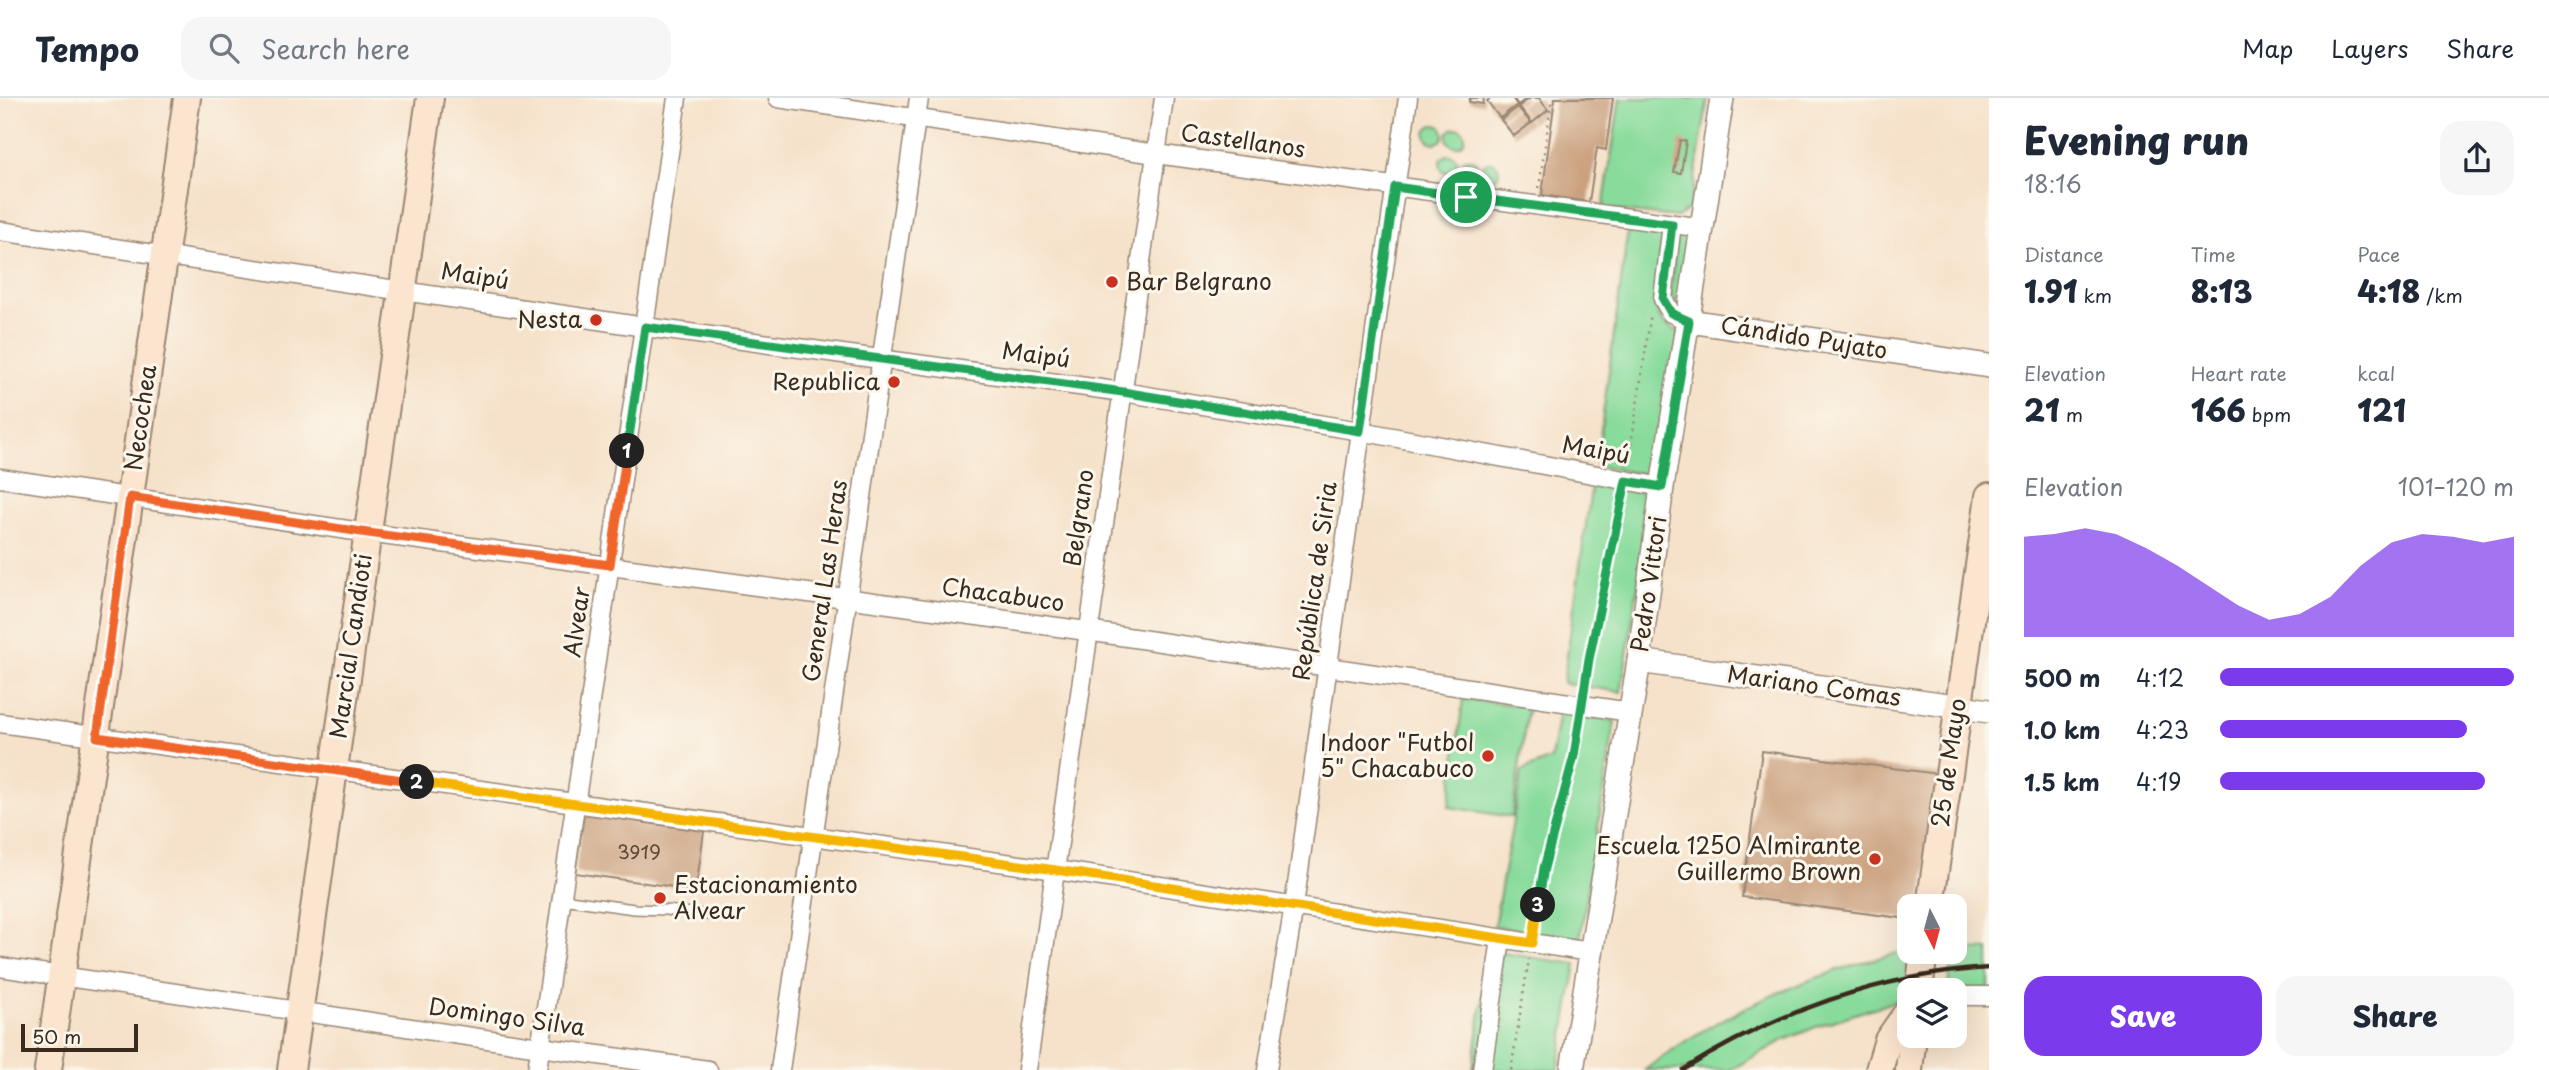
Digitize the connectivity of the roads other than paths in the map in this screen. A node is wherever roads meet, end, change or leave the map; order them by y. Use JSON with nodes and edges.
{"nodes":[{"id":1,"x":187,"y":98,"type":"edge"},
{"id":2,"x":430,"y":98,"type":"edge"},
{"id":3,"x":677,"y":98,"type":"edge"},
{"id":4,"x":778,"y":98,"type":"edge"},
{"id":5,"x":919,"y":98,"type":"edge"},
{"id":6,"x":1164,"y":98,"type":"edge"},
{"id":7,"x":1408,"y":98,"type":"edge"},
{"id":8,"x":1722,"y":98,"type":"edge"},
{"id":9,"x":916,"y":118,"type":"junction"},
{"id":10,"x":1156,"y":154,"type":"junction"},
{"id":11,"x":1395,"y":187,"type":"junction"},
{"id":12,"x":1672,"y":224,"type":"junction"},
{"id":13,"x":1703,"y":228,"type":"junction"},
{"id":14,"x":0,"y":231,"type":"edge"},
{"id":15,"x":165,"y":257,"type":"junction"},
{"id":16,"x":401,"y":290,"type":"junction"},
{"id":17,"x":1689,"y":321,"type":"junction"},
{"id":18,"x":645,"y":327,"type":"junction"},
{"id":19,"x":881,"y":359,"type":"junction"},
{"id":20,"x":1989,"y":366,"type":"edge"},
{"id":21,"x":1123,"y":392,"type":"junction"},
{"id":22,"x":1360,"y":431,"type":"junction"},
{"id":23,"x":0,"y":478,"type":"edge"},
{"id":24,"x":1662,"y":487,"type":"junction"},
{"id":25,"x":1989,"y":496,"type":"edge"},
{"id":26,"x":130,"y":497,"type":"junction"},
{"id":27,"x":368,"y":533,"type":"junction"},
{"id":28,"x":610,"y":565,"type":"junction"},
{"id":29,"x":848,"y":598,"type":"junction"},
{"id":30,"x":1087,"y":632,"type":"junction"},
{"id":31,"x":1639,"y":661,"type":"junction"},
{"id":32,"x":1327,"y":668,"type":"junction"},
{"id":33,"x":1957,"y":706,"type":"junction"},
{"id":34,"x":1989,"y":711,"type":"edge"},
{"id":35,"x":1630,"y":712,"type":"junction"},
{"id":36,"x":0,"y":723,"type":"edge"},
{"id":37,"x":97,"y":737,"type":"junction"},
{"id":38,"x":333,"y":770,"type":"junction"},
{"id":39,"x":576,"y":804,"type":"junction"},
{"id":40,"x":814,"y":836,"type":"junction"},
{"id":41,"x":1056,"y":870,"type":"junction"},
{"id":42,"x":1932,"y":894,"type":"edge"},
{"id":43,"x":562,"y":899,"type":"junction"},
{"id":44,"x":1294,"y":906,"type":"junction"},
{"id":45,"x":718,"y":916,"type":"dead end"},
{"id":46,"x":1501,"y":939,"type":"junction"},
{"id":47,"x":1590,"y":952,"type":"junction"},
{"id":48,"x":0,"y":967,"type":"edge"},
{"id":49,"x":62,"y":976,"type":"junction"},
{"id":50,"x":1967,"y":996,"type":"edge"},
{"id":51,"x":1989,"y":996,"type":"edge"},
{"id":52,"x":299,"y":1012,"type":"junction"},
{"id":53,"x":1897,"y":1027,"type":"edge"},
{"id":54,"x":540,"y":1047,"type":"junction"},
{"id":55,"x":1912,"y":1048,"type":"edge"},
{"id":56,"x":48,"y":1070,"type":"edge"},
{"id":57,"x":291,"y":1070,"type":"edge"},
{"id":58,"x":537,"y":1070,"type":"edge"},
{"id":59,"x":708,"y":1070,"type":"edge"},
{"id":60,"x":780,"y":1070,"type":"edge"},
{"id":61,"x":1027,"y":1070,"type":"edge"},
{"id":62,"x":1267,"y":1070,"type":"edge"},
{"id":63,"x":1482,"y":1070,"type":"edge"},
{"id":64,"x":1572,"y":1070,"type":"edge"},
{"id":65,"x":1879,"y":1070,"type":"edge"},
{"id":66,"x":1909,"y":1070,"type":"edge"}],
"edges":[{"from":1,"to":15,"type":"main road","name":"Necochea"},
{"from":2,"to":16,"type":"main road","name":"Marcial Candioti"},
{"from":3,"to":18,"type":"street","name":"Alvear"},
{"from":4,"to":9,"type":"street","name":"Castellanos"},
{"from":5,"to":9,"type":"street","name":"General Las Heras"},
{"from":6,"to":10,"type":"street","name":"Belgrano"},
{"from":7,"to":11,"type":"street","name":"República de Siria"},
{"from":8,"to":13,"type":"street","name":"Pedro Vittori"},
{"from":9,"to":10,"type":"street","name":"Castellanos"},
{"from":9,"to":19,"type":"street","name":"General Las Heras"},
{"from":10,"to":11,"type":"street","name":"Castellanos"},
{"from":10,"to":21,"type":"street","name":"Belgrano"},
{"from":11,"to":12,"type":"street","name":"Castellanos"},
{"from":11,"to":22,"type":"street","name":"República de Siria"},
{"from":12,"to":13,"type":"street","name":"Castellanos"},
{"from":12,"to":17,"type":"street","name":"Cándido Pujato"},
{"from":13,"to":17,"type":"street","name":"Pedro Vittori"},
{"from":14,"to":15,"type":"street","name":"Maipú"},
{"from":15,"to":16,"type":"street","name":"Maipú"},
{"from":15,"to":26,"type":"main road","name":"Necochea"},
{"from":16,"to":18,"type":"street","name":"Maipú"},
{"from":16,"to":27,"type":"main road","name":"Marcial Candioti"},
{"from":17,"to":20,"type":"street","name":"Cándido Pujato"},
{"from":17,"to":24,"type":"street","name":"Pedro Vittori"},
{"from":18,"to":19,"type":"street","name":"Maipú"},
{"from":18,"to":28,"type":"street","name":"Alvear"},
{"from":19,"to":21,"type":"street","name":"Maipú"},
{"from":19,"to":29,"type":"street","name":"General Las Heras"},
{"from":21,"to":22,"type":"street","name":"Maipú"},
{"from":21,"to":30,"type":"street","name":"Belgrano"},
{"from":22,"to":24,"type":"street","name":"Maipú"},
{"from":22,"to":32,"type":"street","name":"República de Siria"},
{"from":23,"to":26,"type":"street","name":"Chacabuco"},
{"from":24,"to":31,"type":"street","name":"Pedro Vittori"},
{"from":25,"to":33,"type":"main road","name":"25 de Mayo"},
{"from":26,"to":27,"type":"street","name":"Chacabuco"},
{"from":26,"to":37,"type":"main road","name":"Necochea"},
{"from":27,"to":28,"type":"street","name":"Chacabuco"},
{"from":27,"to":38,"type":"main road","name":"Marcial Candioti"},
{"from":28,"to":29,"type":"street","name":"Chacabuco"},
{"from":28,"to":39,"type":"street","name":"Alvear"},
{"from":29,"to":30,"type":"street","name":"Chacabuco"},
{"from":29,"to":40,"type":"street","name":"General Las Heras"},
{"from":30,"to":32,"type":"street","name":"Chacabuco"},
{"from":30,"to":41,"type":"street","name":"Belgrano"},
{"from":31,"to":33,"type":"street","name":"Mariano Comas"},
{"from":31,"to":35,"type":"street","name":"Pedro Vittori"},
{"from":32,"to":35,"type":"street","name":"Chacabuco"},
{"from":32,"to":44,"type":"street","name":"República de Siria"},
{"from":33,"to":34,"type":"street","name":"Mariano Comas"},
{"from":33,"to":42,"type":"main road","name":"25 de Mayo"},
{"from":35,"to":47,"type":"street","name":"Pedro Vittori"},
{"from":36,"to":37,"type":"street"},
{"from":37,"to":38,"type":"street"},
{"from":37,"to":49,"type":"main road","name":"Necochea"},
{"from":38,"to":39,"type":"street"},
{"from":38,"to":52,"type":"main road","name":"Marcial Candioti"},
{"from":39,"to":40,"type":"street"},
{"from":39,"to":43,"type":"street","name":"Alvear"},
{"from":40,"to":41,"type":"street"},
{"from":40,"to":60,"type":"street","name":"General Las Heras"},
{"from":41,"to":44,"type":"street"},
{"from":41,"to":61,"type":"street","name":"Belgrano"},
{"from":43,"to":45,"type":"lane"},
{"from":43,"to":54,"type":"street","name":"Alvear"},
{"from":44,"to":46,"type":"street"},
{"from":44,"to":62,"type":"street","name":"República de Siria"},
{"from":46,"to":47,"type":"street"},
{"from":46,"to":63,"type":"street"},
{"from":47,"to":64,"type":"street","name":"Pedro Vittori"},
{"from":48,"to":49,"type":"street","name":"Domingo Silva"},
{"from":49,"to":52,"type":"street","name":"Domingo Silva"},
{"from":49,"to":56,"type":"main road","name":"Necochea"},
{"from":50,"to":51,"type":"street"},
{"from":52,"to":54,"type":"street","name":"Domingo Silva"},
{"from":52,"to":57,"type":"main road","name":"Marcial Candioti"},
{"from":53,"to":65,"type":"main road"},
{"from":54,"to":58,"type":"street","name":"Alvear"},
{"from":54,"to":59,"type":"street","name":"Domingo Silva"},
{"from":55,"to":66,"type":"main road"}]}
